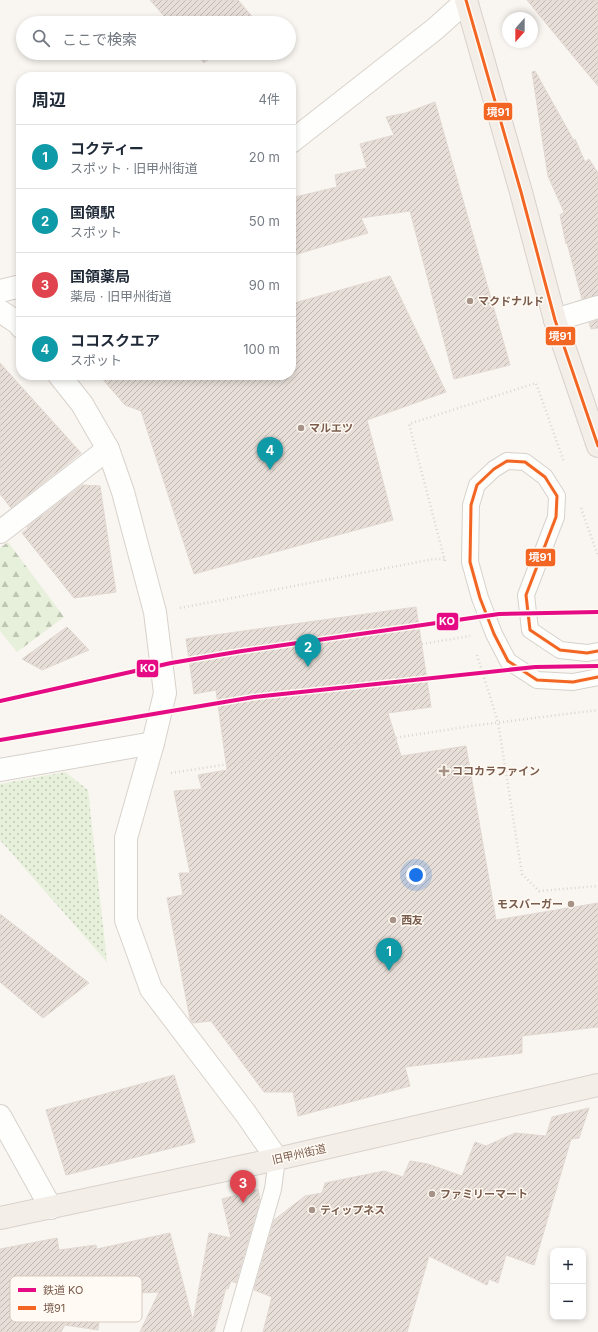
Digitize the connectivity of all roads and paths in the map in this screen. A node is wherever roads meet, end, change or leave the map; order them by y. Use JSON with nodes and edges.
{"nodes":[{"id":1,"x":466,"y":0,"type":"edge"},
{"id":2,"x":296,"y":138,"type":"edge"},
{"id":3,"x":16,"y":287,"type":"edge"},
{"id":4,"x":0,"y":291,"type":"edge"},
{"id":5,"x":598,"y":307,"type":"edge"},
{"id":6,"x":0,"y":311,"type":"edge"},
{"id":7,"x":555,"y":320,"type":"junction"},
{"id":8,"x":16,"y":321,"type":"edge"},
{"id":9,"x":63,"y":380,"type":"edge"},
{"id":10,"x":598,"y":446,"type":"edge"},
{"id":11,"x":108,"y":449,"type":"junction"},
{"id":12,"x":0,"y":532,"type":"edge"},
{"id":13,"x":445,"y":559,"type":"dead end"},
{"id":14,"x":155,"y":612,"type":"junction"},
{"id":15,"x":470,"y":636,"type":"dead end"},
{"id":16,"x":422,"y":644,"type":"dead end"},
{"id":17,"x":598,"y":651,"type":"edge"},
{"id":18,"x":598,"y":677,"type":"edge"},
{"id":19,"x":598,"y":710,"type":"edge"},
{"id":20,"x":498,"y":722,"type":"junction"},
{"id":21,"x":153,"y":743,"type":"junction"},
{"id":22,"x":0,"y":770,"type":"edge"},
{"id":23,"x":143,"y":777,"type":"junction"},
{"id":24,"x":598,"y":886,"type":"edge"},
{"id":25,"x":598,"y":1085,"type":"edge"},
{"id":26,"x":0,"y":1116,"type":"edge"},
{"id":27,"x":277,"y":1159,"type":"junction"},
{"id":28,"x":50,"y":1208,"type":"junction"},
{"id":29,"x":0,"y":1218,"type":"edge"},
{"id":30,"x":232,"y":1332,"type":"edge"}],
"edges":[{"from":1,"to":2,"type":"street"},
{"from":1,"to":7,"type":"main road"},
{"from":3,"to":4,"type":"street"},
{"from":5,"to":7,"type":"street"},
{"from":6,"to":8,"type":"street"},
{"from":7,"to":10,"type":"main road"},
{"from":9,"to":11,"type":"street"},
{"from":11,"to":12,"type":"street"},
{"from":11,"to":14,"type":"street"},
{"from":13,"to":14,"type":"path"},
{"from":14,"to":21,"type":"street"},
{"from":15,"to":16,"type":"path"},
{"from":17,"to":18,"type":"lane"},
{"from":19,"to":20,"type":"path"},
{"from":20,"to":23,"type":"path"},
{"from":20,"to":24,"type":"path"},
{"from":21,"to":22,"type":"street"},
{"from":21,"to":23,"type":"street"},
{"from":23,"to":27,"type":"street"},
{"from":25,"to":27,"type":"main road","name":"旧甲州街道"},
{"from":26,"to":28,"type":"street"},
{"from":27,"to":28,"type":"main road","name":"旧甲州街道"},
{"from":27,"to":30,"type":"lane"},
{"from":28,"to":29,"type":"main road","name":"旧甲州街道"}]}
